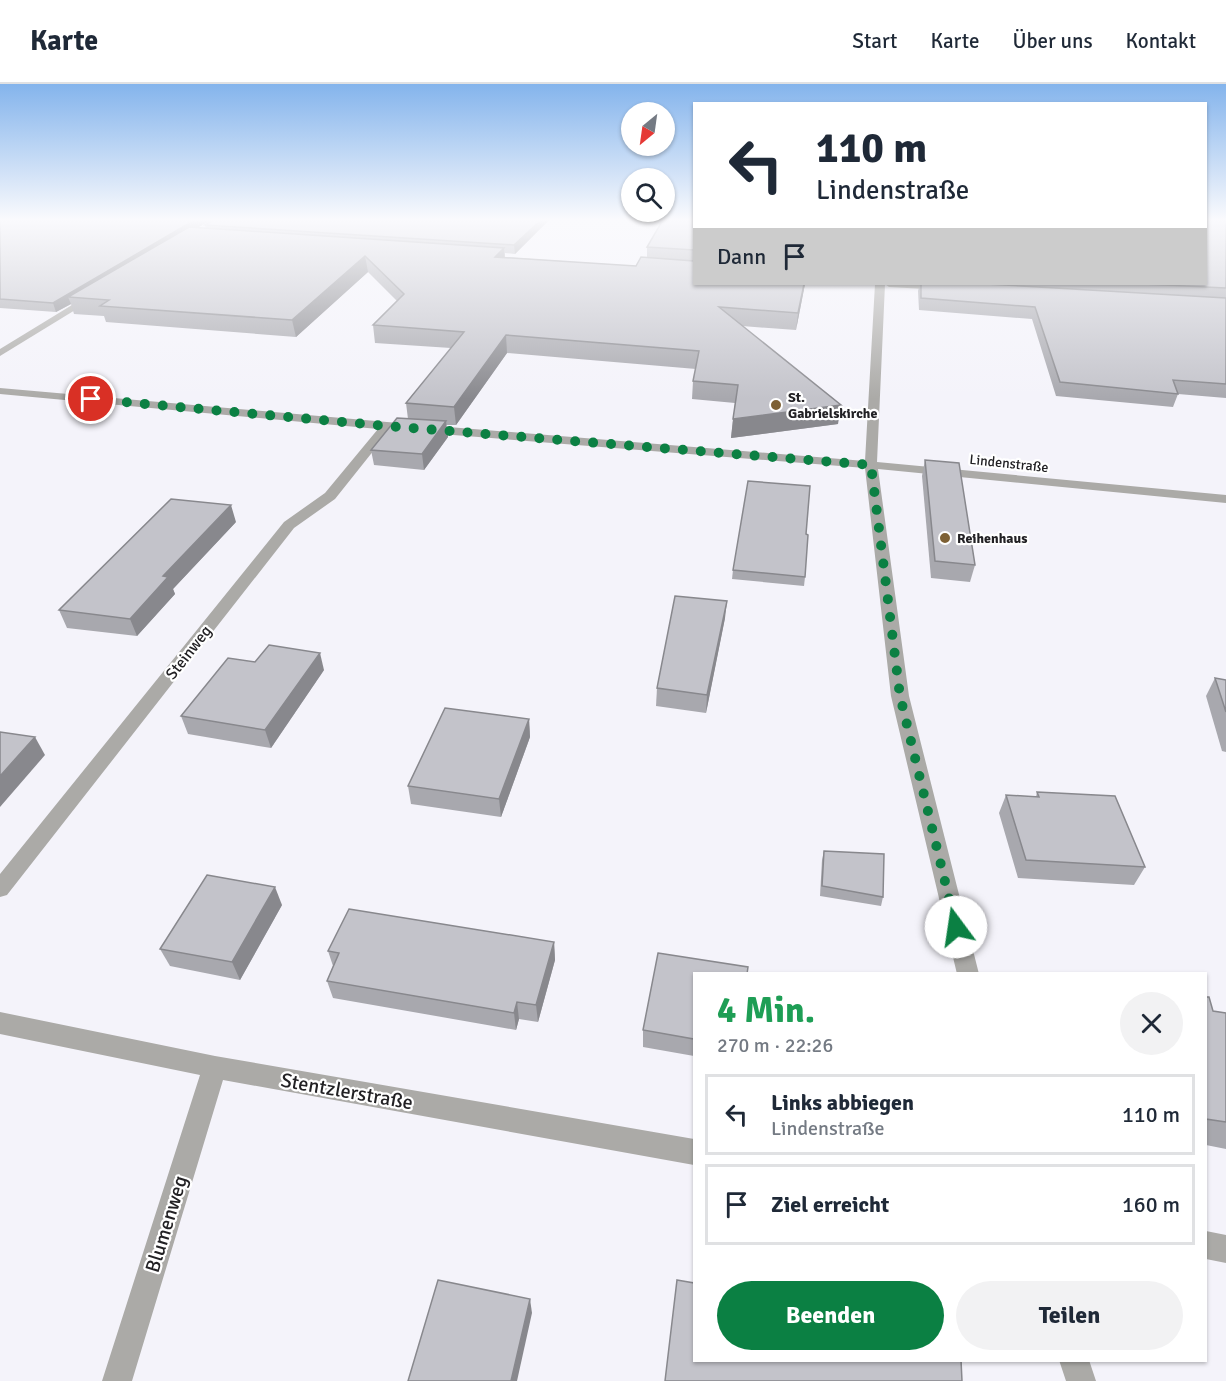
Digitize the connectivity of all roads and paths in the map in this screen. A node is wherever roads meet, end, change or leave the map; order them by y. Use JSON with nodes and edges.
{"nodes":[{"id":1,"x":880,"y":285,"type":"edge"},
{"id":2,"x":906,"y":285,"type":"edge"},
{"id":3,"x":958,"y":288,"type":"edge"},
{"id":4,"x":101,"y":291,"type":"edge"},
{"id":5,"x":0,"y":353,"type":"edge"},
{"id":6,"x":0,"y":391,"type":"edge"},
{"id":7,"x":387,"y":426,"type":"junction"},
{"id":8,"x":871,"y":465,"type":"junction"},
{"id":9,"x":1226,"y":499,"type":"edge"},
{"id":10,"x":0,"y":889,"type":"edge"},
{"id":11,"x":968,"y":972,"type":"edge"},
{"id":12,"x":0,"y":1023,"type":"edge"},
{"id":13,"x":215,"y":1067,"type":"junction"},
{"id":14,"x":693,"y":1152,"type":"edge"},
{"id":15,"x":1207,"y":1245,"type":"edge"},
{"id":16,"x":1226,"y":1249,"type":"edge"},
{"id":17,"x":1075,"y":1362,"type":"edge"},
{"id":18,"x":117,"y":1381,"type":"edge"},
{"id":19,"x":1081,"y":1381,"type":"edge"}],
"edges":[{"from":1,"to":8,"type":"street"},
{"from":2,"to":3,"type":"street"},
{"from":4,"to":5,"type":"street"},
{"from":6,"to":7,"type":"street","name":"Lindenstraße"},
{"from":7,"to":8,"type":"street","name":"Lindenstraße"},
{"from":7,"to":10,"type":"street","name":"Steinweg"},
{"from":8,"to":9,"type":"street","name":"Lindenstraße"},
{"from":8,"to":11,"type":"street"},
{"from":12,"to":13,"type":"street","name":"Stentzlerstraße"},
{"from":13,"to":14,"type":"street","name":"Stentzlerstraße"},
{"from":13,"to":18,"type":"street","name":"Blumenweg"},
{"from":15,"to":16,"type":"street"},
{"from":17,"to":19,"type":"street"}]}
